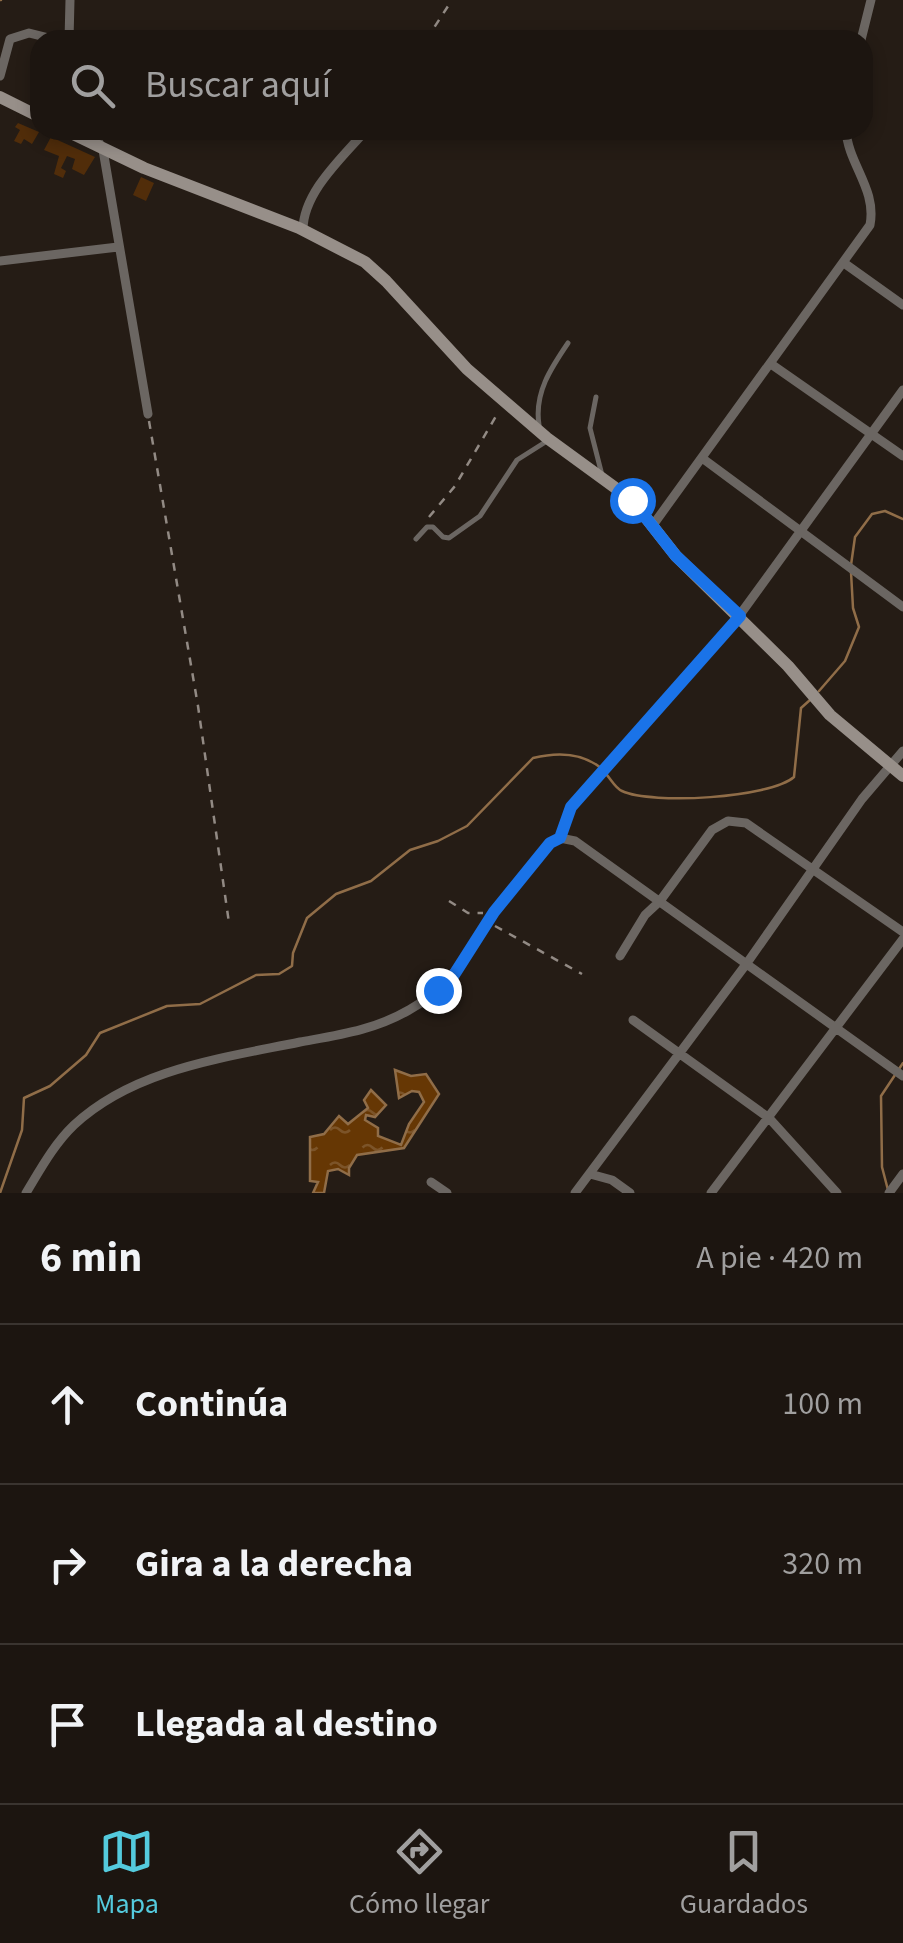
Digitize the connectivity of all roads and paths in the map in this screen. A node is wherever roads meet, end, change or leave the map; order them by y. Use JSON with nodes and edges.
{"nodes":[{"id":1,"x":70,"y":0,"type":"edge"},
{"id":2,"x":452,"y":0,"type":"edge"},
{"id":3,"x":870,"y":0,"type":"edge"},
{"id":4,"x":69,"y":30,"type":"edge"},
{"id":5,"x":432,"y":30,"type":"edge"},
{"id":6,"x":863,"y":30,"type":"edge"},
{"id":7,"x":30,"y":33,"type":"edge"},
{"id":8,"x":0,"y":76,"type":"edge"},
{"id":9,"x":2,"y":99,"type":"edge"},
{"id":10,"x":30,"y":112,"type":"edge"},
{"id":11,"x":84,"y":140,"type":"edge"},
{"id":12,"x":98,"y":140,"type":"edge"},
{"id":13,"x":358,"y":140,"type":"edge"},
{"id":14,"x":847,"y":140,"type":"edge"},
{"id":15,"x":103,"y":150,"type":"junction"},
{"id":16,"x":303,"y":230,"type":"junction"},
{"id":17,"x":118,"y":246,"type":"junction"},
{"id":18,"x":0,"y":261,"type":"edge"},
{"id":19,"x":844,"y":263,"type":"junction"},
{"id":20,"x":903,"y":306,"type":"edge"},
{"id":21,"x":568,"y":344,"type":"dead end"},
{"id":22,"x":770,"y":364,"type":"junction"},
{"id":23,"x":903,"y":390,"type":"edge"},
{"id":24,"x":596,"y":397,"type":"dead end"},
{"id":25,"x":505,"y":402,"type":"junction"},
{"id":26,"x":148,"y":414,"type":"joint"},
{"id":27,"x":870,"y":434,"type":"junction"},
{"id":28,"x":546,"y":436,"type":"junction"},
{"id":29,"x":903,"y":456,"type":"edge"},
{"id":30,"x":702,"y":458,"type":"junction"},
{"id":31,"x":603,"y":478,"type":"junction"},
{"id":32,"x":653,"y":525,"type":"junction"},
{"id":33,"x":427,"y":527,"type":"junction"},
{"id":34,"x":801,"y":532,"type":"junction"},
{"id":35,"x":416,"y":539,"type":"dead end"},
{"id":36,"x":903,"y":607,"type":"edge"},
{"id":37,"x":740,"y":616,"type":"junction"},
{"id":38,"x":903,"y":751,"type":"edge"},
{"id":39,"x":897,"y":772,"type":"edge"},
{"id":40,"x":560,"y":838,"type":"junction"},
{"id":41,"x":813,"y":870,"type":"junction"},
{"id":42,"x":449,"y":901,"type":"dead end"},
{"id":43,"x":660,"y":901,"type":"junction"},
{"id":44,"x":491,"y":917,"type":"junction"},
{"id":45,"x":229,"y":923,"type":"dead end"},
{"id":46,"x":903,"y":936,"type":"edge"},
{"id":47,"x":620,"y":956,"type":"dead end"},
{"id":48,"x":747,"y":963,"type":"junction"},
{"id":49,"x":582,"y":974,"type":"dead end"},
{"id":50,"x":633,"y":1020,"type":"dead end"},
{"id":51,"x":836,"y":1027,"type":"junction"},
{"id":52,"x":680,"y":1053,"type":"junction"},
{"id":53,"x":903,"y":1076,"type":"edge"},
{"id":54,"x":769,"y":1118,"type":"junction"},
{"id":55,"x":590,"y":1174,"type":"junction"},
{"id":56,"x":903,"y":1174,"type":"edge"},
{"id":57,"x":431,"y":1182,"type":"dead end"},
{"id":58,"x":26,"y":1193,"type":"edge"},
{"id":59,"x":447,"y":1193,"type":"edge"},
{"id":60,"x":575,"y":1193,"type":"edge"},
{"id":61,"x":630,"y":1193,"type":"edge"},
{"id":62,"x":711,"y":1193,"type":"edge"},
{"id":63,"x":837,"y":1193,"type":"edge"},
{"id":64,"x":889,"y":1193,"type":"edge"}],
"edges":[{"from":1,"to":4,"type":"street"},
{"from":2,"to":5,"type":"path"},
{"from":3,"to":6,"type":"street"},
{"from":7,"to":8,"type":"street"},
{"from":9,"to":10,"type":"street"},
{"from":11,"to":15,"type":"street"},
{"from":12,"to":15,"type":"street"},
{"from":13,"to":16,"type":"street"},
{"from":14,"to":19,"type":"street"},
{"from":15,"to":16,"type":"street"},
{"from":15,"to":17,"type":"street"},
{"from":16,"to":25,"type":"street"},
{"from":17,"to":18,"type":"street"},
{"from":17,"to":26,"type":"street"},
{"from":19,"to":20,"type":"street"},
{"from":19,"to":22,"type":"street"},
{"from":21,"to":28,"type":"lane"},
{"from":22,"to":27,"type":"street"},
{"from":22,"to":30,"type":"street"},
{"from":23,"to":27,"type":"street"},
{"from":24,"to":31,"type":"lane"},
{"from":25,"to":28,"type":"street"},
{"from":25,"to":33,"type":"path"},
{"from":26,"to":45,"type":"path"},
{"from":27,"to":29,"type":"street"},
{"from":27,"to":34,"type":"street"},
{"from":28,"to":31,"type":"street"},
{"from":28,"to":33,"type":"lane"},
{"from":30,"to":32,"type":"street"},
{"from":30,"to":34,"type":"street"},
{"from":31,"to":32,"type":"street"},
{"from":32,"to":37,"type":"street"},
{"from":33,"to":35,"type":"lane"},
{"from":34,"to":36,"type":"street"},
{"from":34,"to":37,"type":"street"},
{"from":37,"to":39,"type":"street"},
{"from":37,"to":40,"type":"street"},
{"from":38,"to":39,"type":"street"},
{"from":39,"to":41,"type":"street"},
{"from":40,"to":43,"type":"street"},
{"from":40,"to":44,"type":"street"},
{"from":41,"to":43,"type":"street"},
{"from":41,"to":46,"type":"street"},
{"from":41,"to":48,"type":"street"},
{"from":42,"to":44,"type":"path"},
{"from":43,"to":47,"type":"street"},
{"from":43,"to":48,"type":"street"},
{"from":44,"to":49,"type":"path"},
{"from":44,"to":58,"type":"street"},
{"from":46,"to":51,"type":"street"},
{"from":48,"to":51,"type":"street"},
{"from":48,"to":52,"type":"street"},
{"from":50,"to":52,"type":"street"},
{"from":51,"to":53,"type":"street"},
{"from":51,"to":54,"type":"street"},
{"from":52,"to":54,"type":"street"},
{"from":52,"to":55,"type":"street"},
{"from":54,"to":62,"type":"street"},
{"from":54,"to":63,"type":"street"},
{"from":55,"to":60,"type":"street"},
{"from":55,"to":61,"type":"street"},
{"from":56,"to":64,"type":"street"},
{"from":57,"to":59,"type":"street"}]}
